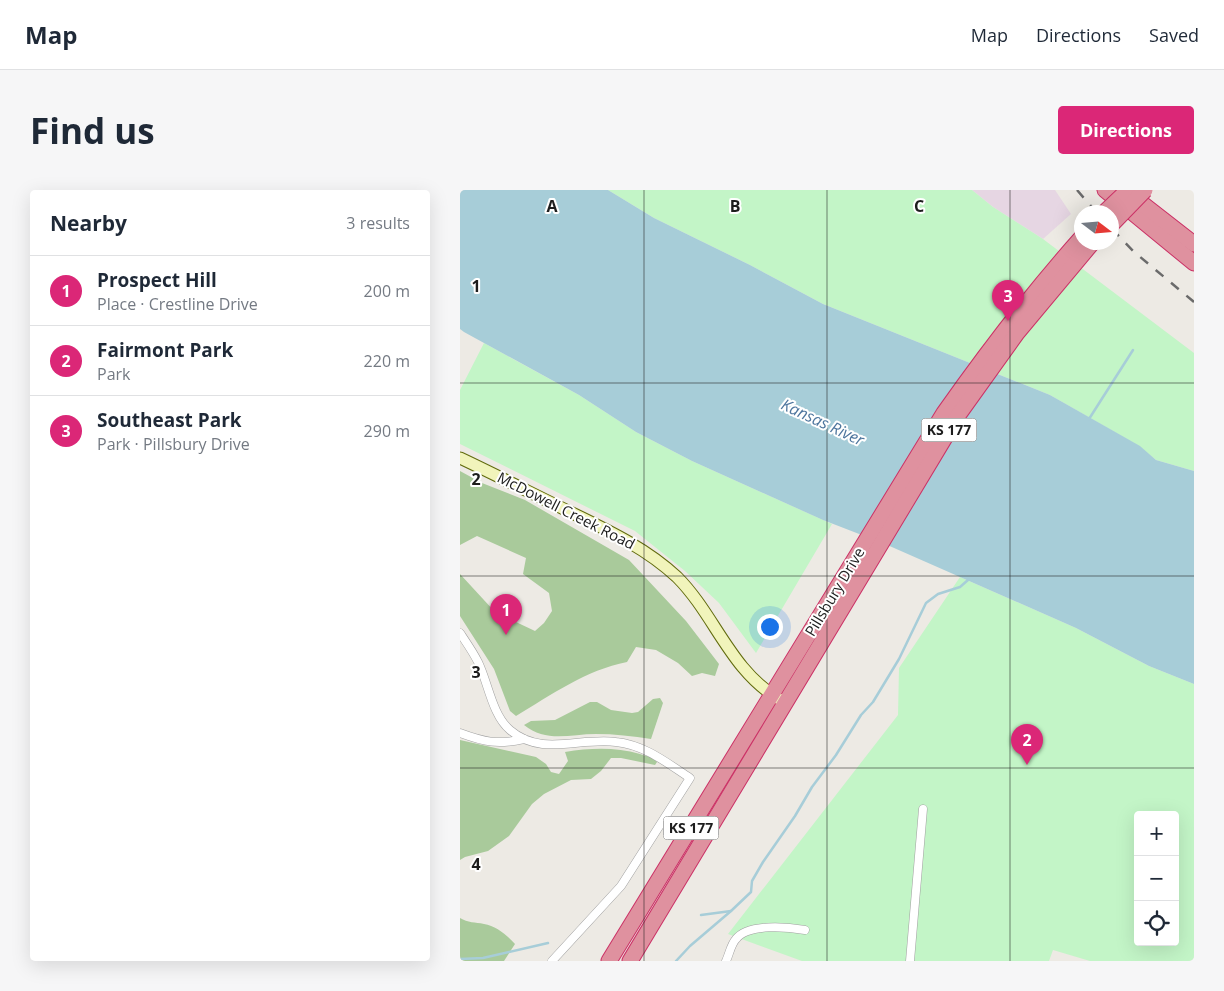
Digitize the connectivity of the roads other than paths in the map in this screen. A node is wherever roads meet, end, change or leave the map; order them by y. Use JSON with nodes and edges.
{"nodes":[{"id":1,"x":1105,"y":190,"type":"edge"},
{"id":2,"x":1126,"y":190,"type":"edge"},
{"id":3,"x":1145,"y":190,"type":"edge"},
{"id":4,"x":1112,"y":205,"type":"edge"},
{"id":5,"x":1119,"y":217,"type":"edge"},
{"id":6,"x":1194,"y":244,"type":"edge"},
{"id":7,"x":1074,"y":246,"type":"edge"},
{"id":8,"x":1086,"y":250,"type":"edge"},
{"id":9,"x":1194,"y":263,"type":"edge"},
{"id":10,"x":460,"y":458,"type":"edge"},
{"id":11,"x":821,"y":628,"type":"junction"},
{"id":12,"x":460,"y":633,"type":"edge"},
{"id":13,"x":772,"y":694,"type":"junction"},
{"id":14,"x":786,"y":703,"type":"junction"},
{"id":15,"x":460,"y":733,"type":"edge"},
{"id":16,"x":524,"y":739,"type":"junction"},
{"id":17,"x":923,"y":809,"type":"dead end"},
{"id":18,"x":805,"y":930,"type":"dead end"},
{"id":19,"x":552,"y":961,"type":"edge"},
{"id":20,"x":609,"y":961,"type":"edge"},
{"id":21,"x":630,"y":961,"type":"edge"},
{"id":22,"x":726,"y":961,"type":"edge"},
{"id":23,"x":910,"y":961,"type":"edge"}],
"edges":[{"from":1,"to":9,"type":"highway"},
{"from":2,"to":4,"type":"highway","bridge":true},
{"from":2,"to":6,"type":"highway"},
{"from":3,"to":5,"type":"highway","bridge":true},
{"from":7,"to":11,"type":"highway","name":"Pillsbury Drive","number":"KS 177"},
{"from":8,"to":11,"type":"highway","name":"Pillsbury Drive","number":"KS 177"},
{"from":10,"to":13,"type":"street","name":"McDowell Creek Road"},
{"from":11,"to":13,"type":"highway","name":"Pillsbury Drive","number":"KS 177"},
{"from":11,"to":14,"type":"highway","name":"Pillsbury Drive","number":"KS 177"},
{"from":12,"to":16,"type":"street"},
{"from":13,"to":14,"type":"street","name":"McDowell Creek Road"},
{"from":13,"to":20,"type":"highway","name":"Pillsbury Drive","number":"KS 177"},
{"from":14,"to":21,"type":"highway","name":"Pillsbury Drive","number":"KS 177"},
{"from":15,"to":16,"type":"street"},
{"from":16,"to":19,"type":"street"},
{"from":17,"to":23,"type":"street"},
{"from":18,"to":22,"type":"street"}]}
